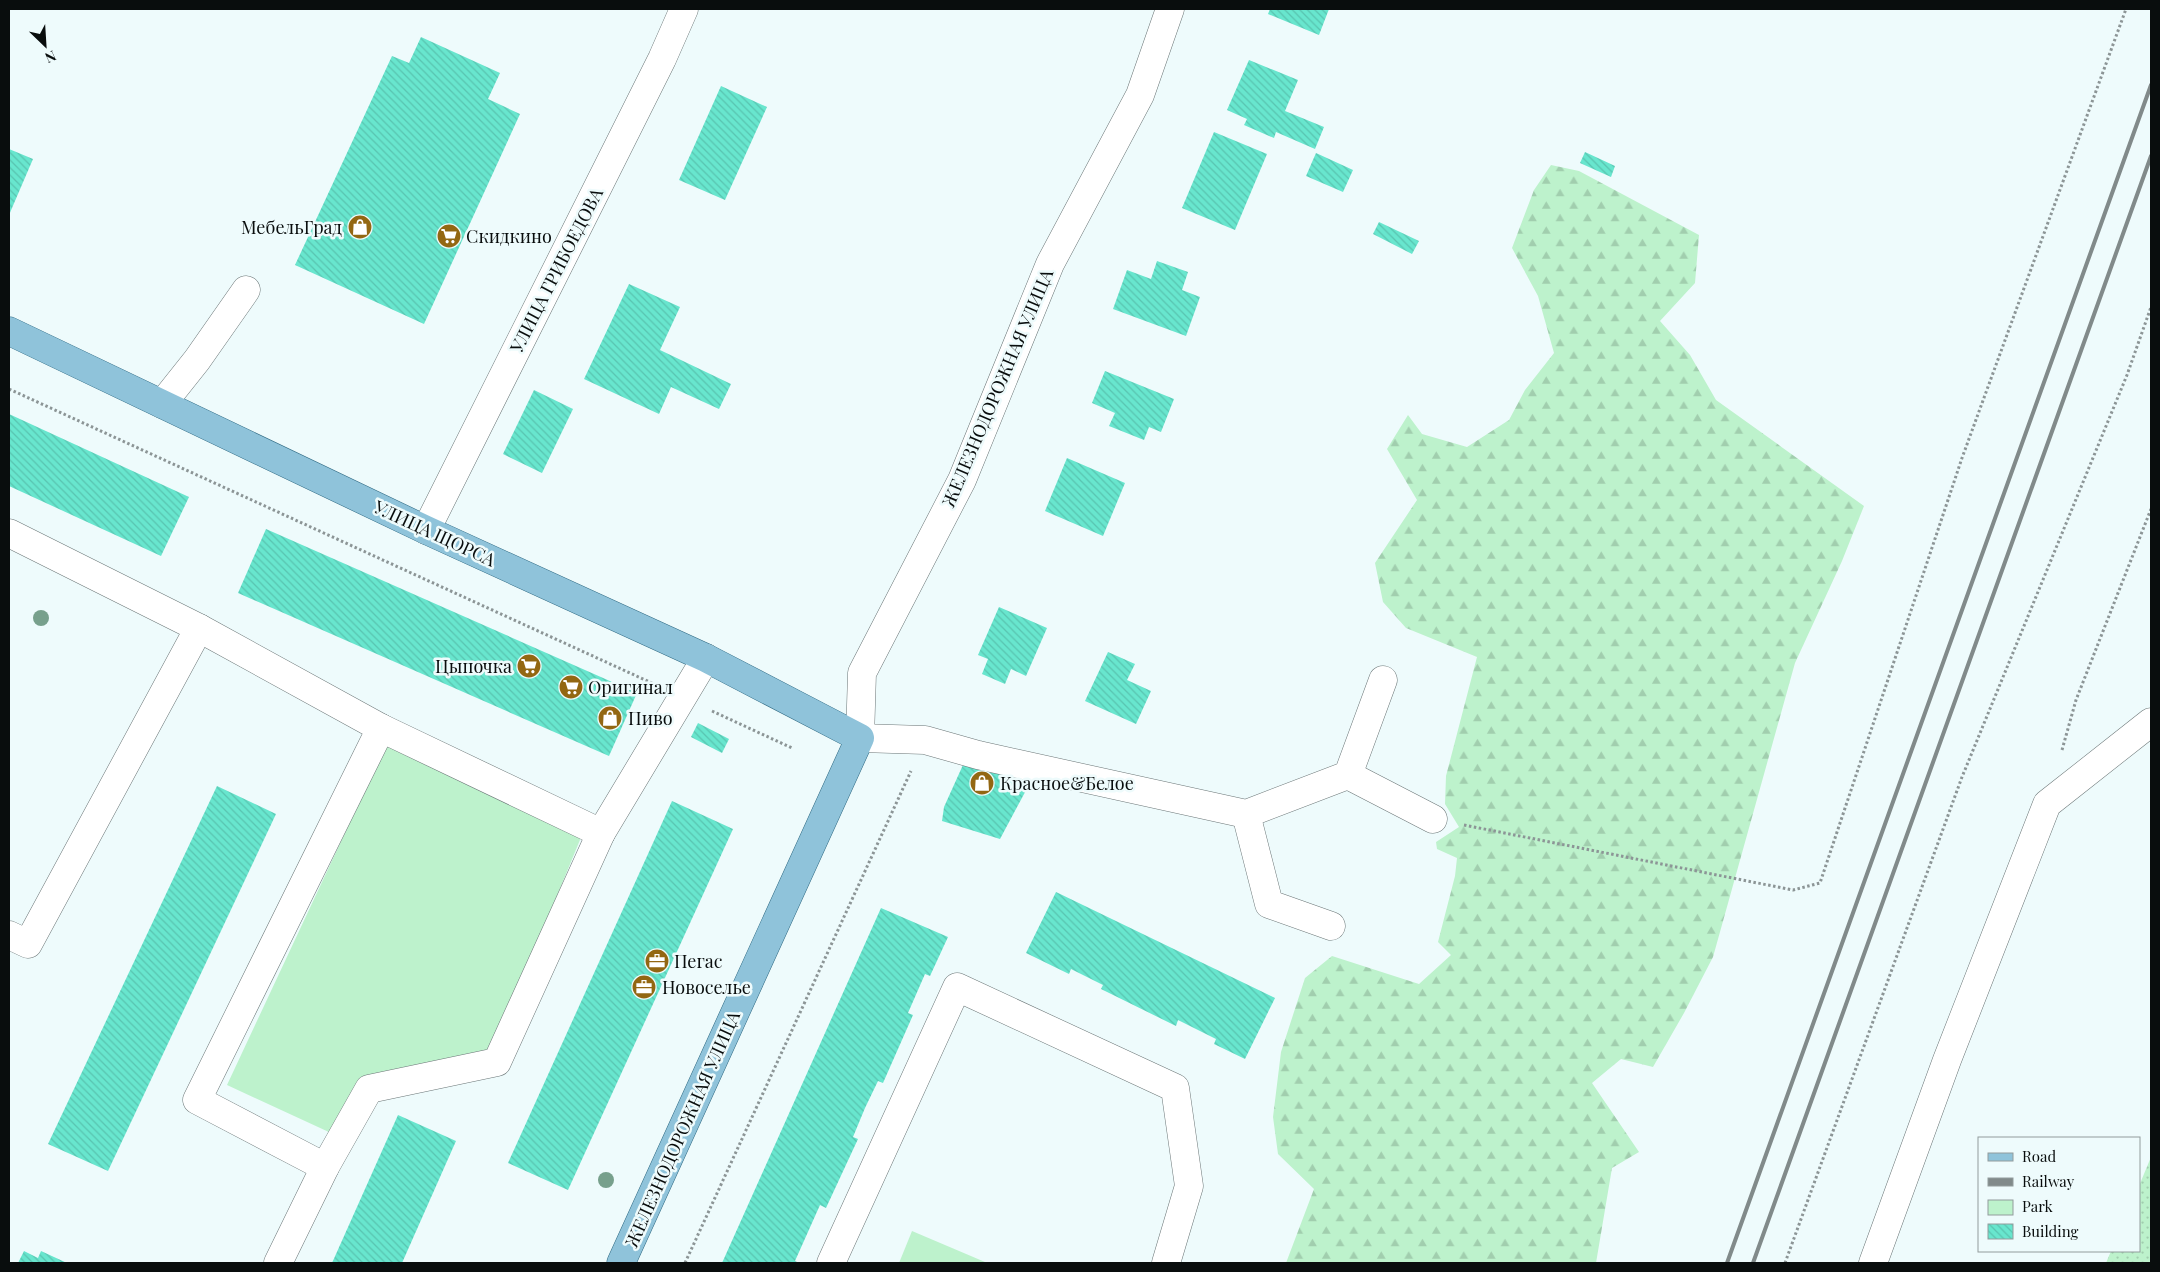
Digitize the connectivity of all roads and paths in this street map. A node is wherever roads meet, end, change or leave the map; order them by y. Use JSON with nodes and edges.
{"nodes":[{"id":1,"x":684,"y":9,"type":"edge"},
{"id":2,"x":1170,"y":9,"type":"edge"},
{"id":3,"x":2126,"y":9,"type":"edge"},
{"id":4,"x":246,"y":290,"type":"dead end"},
{"id":5,"x":2151,"y":307,"type":"edge"},
{"id":6,"x":9,"y":331,"type":"edge"},
{"id":7,"x":9,"y":389,"type":"edge"},
{"id":8,"x":162,"y":404,"type":"junction"},
{"id":9,"x":2151,"y":509,"type":"edge"},
{"id":10,"x":426,"y":530,"type":"junction"},
{"id":11,"x":9,"y":532,"type":"edge"},
{"id":12,"x":199,"y":628,"type":"junction"},
{"id":13,"x":706,"y":658,"type":"junction"},
{"id":14,"x":1383,"y":680,"type":"dead end"},
{"id":15,"x":682,"y":697,"type":"junction"},
{"id":16,"x":2151,"y":722,"type":"edge"},
{"id":17,"x":380,"y":728,"type":"junction"},
{"id":18,"x":860,"y":738,"type":"junction"},
{"id":19,"x":925,"y":740,"type":"junction"},
{"id":20,"x":792,"y":748,"type":"dead end"},
{"id":21,"x":2060,"y":757,"type":"dead end"},
{"id":22,"x":1348,"y":775,"type":"junction"},
{"id":23,"x":1246,"y":814,"type":"junction"},
{"id":24,"x":1433,"y":819,"type":"joint"},
{"id":25,"x":601,"y":832,"type":"junction"},
{"id":26,"x":1331,"y":926,"type":"dead end"},
{"id":27,"x":9,"y":935,"type":"edge"},
{"id":28,"x":325,"y":1167,"type":"junction"},
{"id":29,"x":278,"y":1263,"type":"edge"},
{"id":30,"x":621,"y":1263,"type":"edge"},
{"id":31,"x":685,"y":1263,"type":"edge"},
{"id":32,"x":830,"y":1263,"type":"edge"},
{"id":33,"x":1166,"y":1263,"type":"edge"},
{"id":34,"x":1785,"y":1263,"type":"edge"},
{"id":35,"x":1873,"y":1263,"type":"edge"}],
"edges":[{"from":1,"to":10,"type":"street","name":"УЛИЦА ГРИБОЕДОВА"},
{"from":2,"to":18,"type":"street","name":"ЖЕЛЕЗНОДОРОЖНАЯ УЛИЦА"},
{"from":3,"to":24,"type":"path"},
{"from":4,"to":8,"type":"street"},
{"from":5,"to":34,"type":"path"},
{"from":6,"to":8,"type":"main road","name":"УЛИЦА ЩОРСА"},
{"from":7,"to":15,"type":"path"},
{"from":8,"to":10,"type":"main road","name":"УЛИЦА ЩОРСА"},
{"from":9,"to":21,"type":"path"},
{"from":10,"to":13,"type":"main road","name":"УЛИЦА ЩОРСА"},
{"from":11,"to":12,"type":"street"},
{"from":12,"to":17,"type":"street"},
{"from":12,"to":27,"type":"street"},
{"from":13,"to":15,"type":"street"},
{"from":13,"to":18,"type":"main road","name":"УЛИЦА ЩОРСА"},
{"from":14,"to":22,"type":"street"},
{"from":15,"to":20,"type":"path"},
{"from":15,"to":25,"type":"street"},
{"from":16,"to":35,"type":"street"},
{"from":17,"to":25,"type":"street"},
{"from":17,"to":28,"type":"street"},
{"from":18,"to":19,"type":"street"},
{"from":18,"to":30,"type":"main road","name":"ЖЕЛЕЗНОДОРОЖНАЯ УЛИЦА"},
{"from":19,"to":23,"type":"street"},
{"from":19,"to":31,"type":"path"},
{"from":22,"to":23,"type":"street"},
{"from":22,"to":24,"type":"street"},
{"from":23,"to":26,"type":"street"},
{"from":25,"to":28,"type":"street"},
{"from":28,"to":29,"type":"street"},
{"from":32,"to":33,"type":"street"}]}
